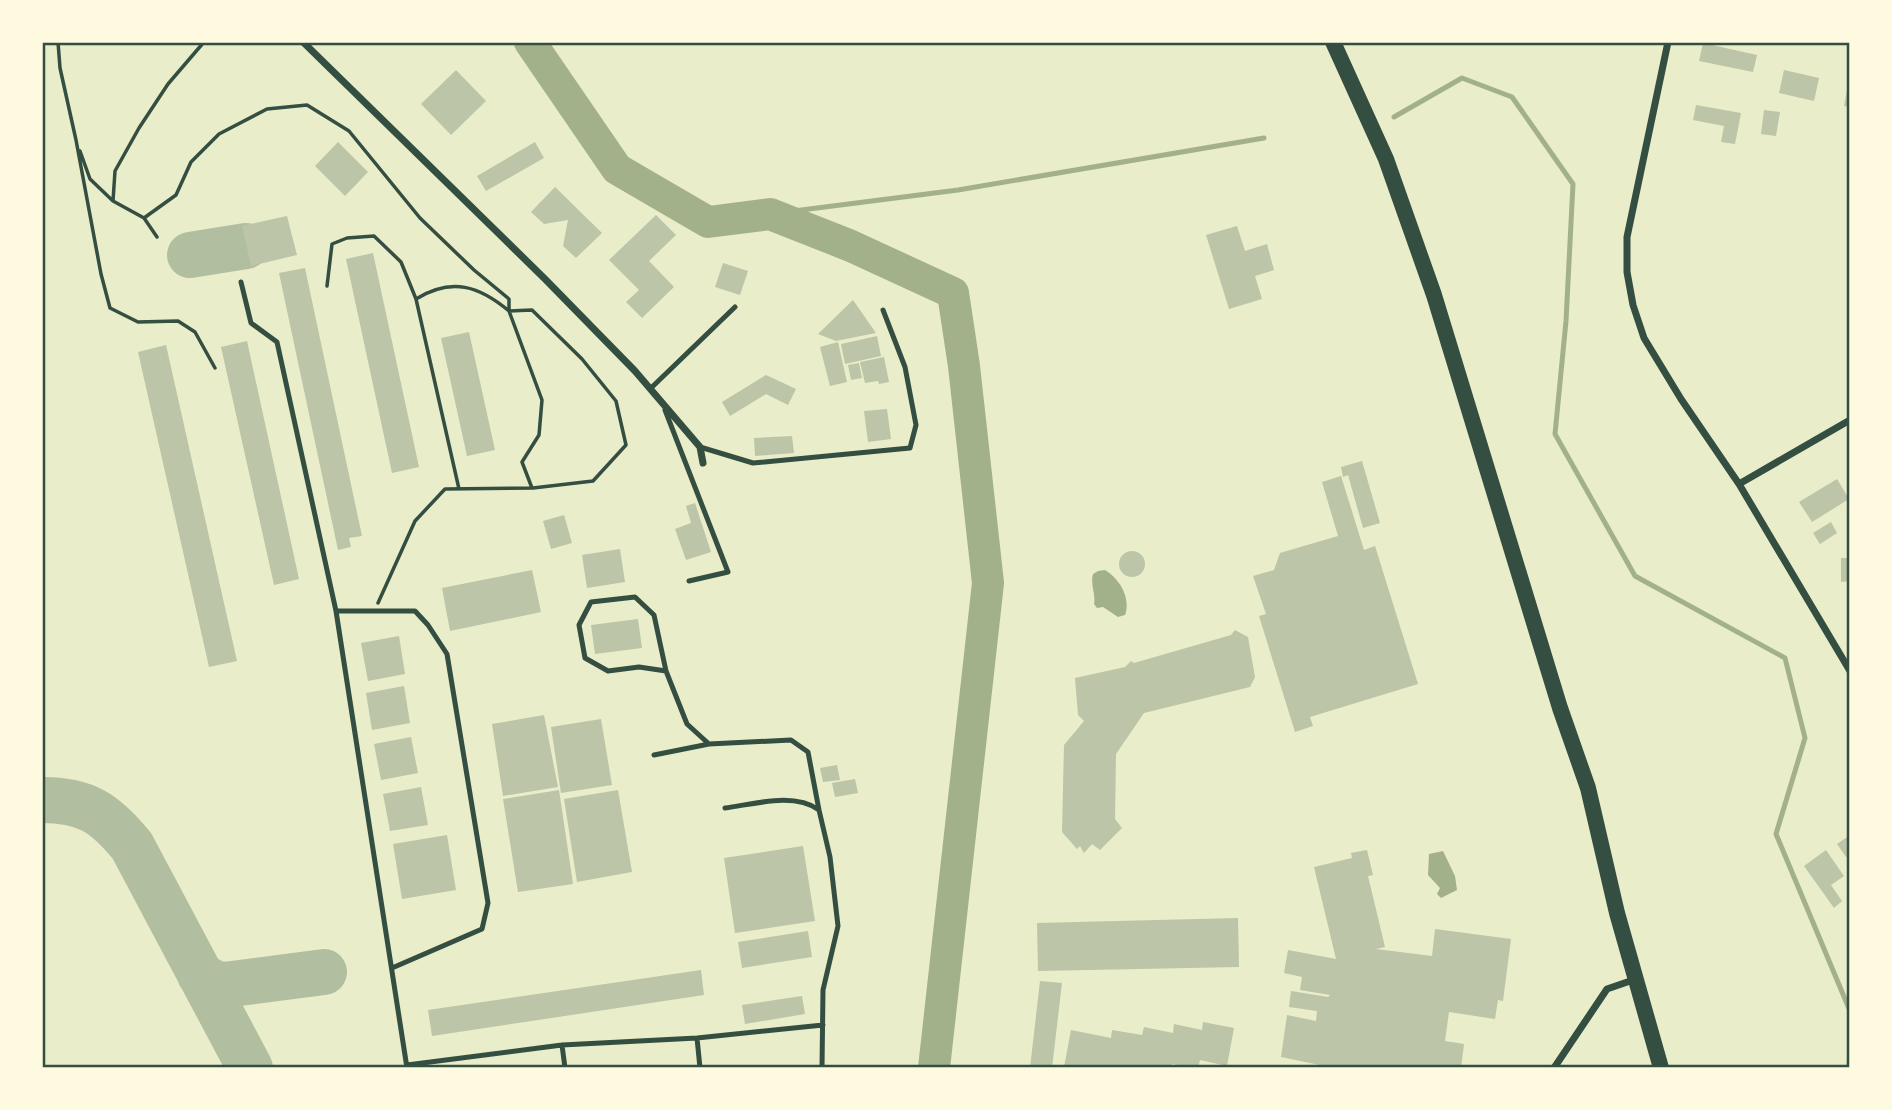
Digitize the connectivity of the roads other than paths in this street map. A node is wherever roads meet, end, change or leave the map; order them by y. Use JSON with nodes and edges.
{"nodes":[{"id":1,"x":303,"y":42,"type":"edge"},
{"id":2,"x":1333,"y":42,"type":"edge"},
{"id":3,"x":1668,"y":42,"type":"edge"},
{"id":4,"x":241,"y":282,"type":"dead end"},
{"id":5,"x":735,"y":306,"type":"dead end"},
{"id":6,"x":883,"y":310,"type":"dead end"},
{"id":7,"x":650,"y":389,"type":"junction"},
{"id":8,"x":664,"y":407,"type":"junction"},
{"id":9,"x":1850,"y":420,"type":"edge"},
{"id":10,"x":700,"y":447,"type":"junction"},
{"id":11,"x":703,"y":463,"type":"dead end"},
{"id":12,"x":1739,"y":484,"type":"junction"},
{"id":13,"x":689,"y":581,"type":"dead end"},
{"id":14,"x":337,"y":611,"type":"junction"},
{"id":15,"x":666,"y":671,"type":"junction"},
{"id":16,"x":1850,"y":671,"type":"edge"},
{"id":17,"x":709,"y":744,"type":"junction"},
{"id":18,"x":654,"y":755,"type":"dead end"},
{"id":19,"x":725,"y":808,"type":"dead end"},
{"id":20,"x":819,"y":810,"type":"junction"},
{"id":21,"x":393,"y":968,"type":"junction"},
{"id":22,"x":1636,"y":979,"type":"junction"},
{"id":23,"x":823,"y":1025,"type":"junction"},
{"id":24,"x":697,"y":1038,"type":"junction"},
{"id":25,"x":562,"y":1045,"type":"junction"},
{"id":26,"x":407,"y":1067,"type":"edge"},
{"id":27,"x":565,"y":1068,"type":"edge"},
{"id":28,"x":700,"y":1068,"type":"edge"},
{"id":29,"x":822,"y":1068,"type":"edge"},
{"id":30,"x":1554,"y":1068,"type":"edge"},
{"id":31,"x":1661,"y":1068,"type":"edge"}],
"edges":[{"from":1,"to":7,"type":"street"},
{"from":2,"to":22,"type":"main road"},
{"from":3,"to":12,"type":"street"},
{"from":4,"to":14,"type":"lane"},
{"from":5,"to":7,"type":"lane"},
{"from":6,"to":10,"type":"lane"},
{"from":7,"to":8,"type":"street"},
{"from":8,"to":10,"type":"street"},
{"from":8,"to":13,"type":"lane"},
{"from":9,"to":12,"type":"street"},
{"from":10,"to":11,"type":"street"},
{"from":12,"to":16,"type":"street"},
{"from":14,"to":21,"type":"lane"},
{"from":14,"to":21,"type":"lane"},
{"from":15,"to":15,"type":"lane"},
{"from":15,"to":17,"type":"lane"},
{"from":17,"to":18,"type":"lane"},
{"from":17,"to":20,"type":"lane"},
{"from":19,"to":20,"type":"lane"},
{"from":20,"to":23,"type":"lane"},
{"from":21,"to":26,"type":"lane"},
{"from":22,"to":30,"type":"street"},
{"from":22,"to":31,"type":"main road"},
{"from":23,"to":24,"type":"lane"},
{"from":23,"to":29,"type":"lane"},
{"from":24,"to":25,"type":"lane"},
{"from":24,"to":28,"type":"lane"},
{"from":25,"to":26,"type":"lane"},
{"from":25,"to":27,"type":"lane"}]}
